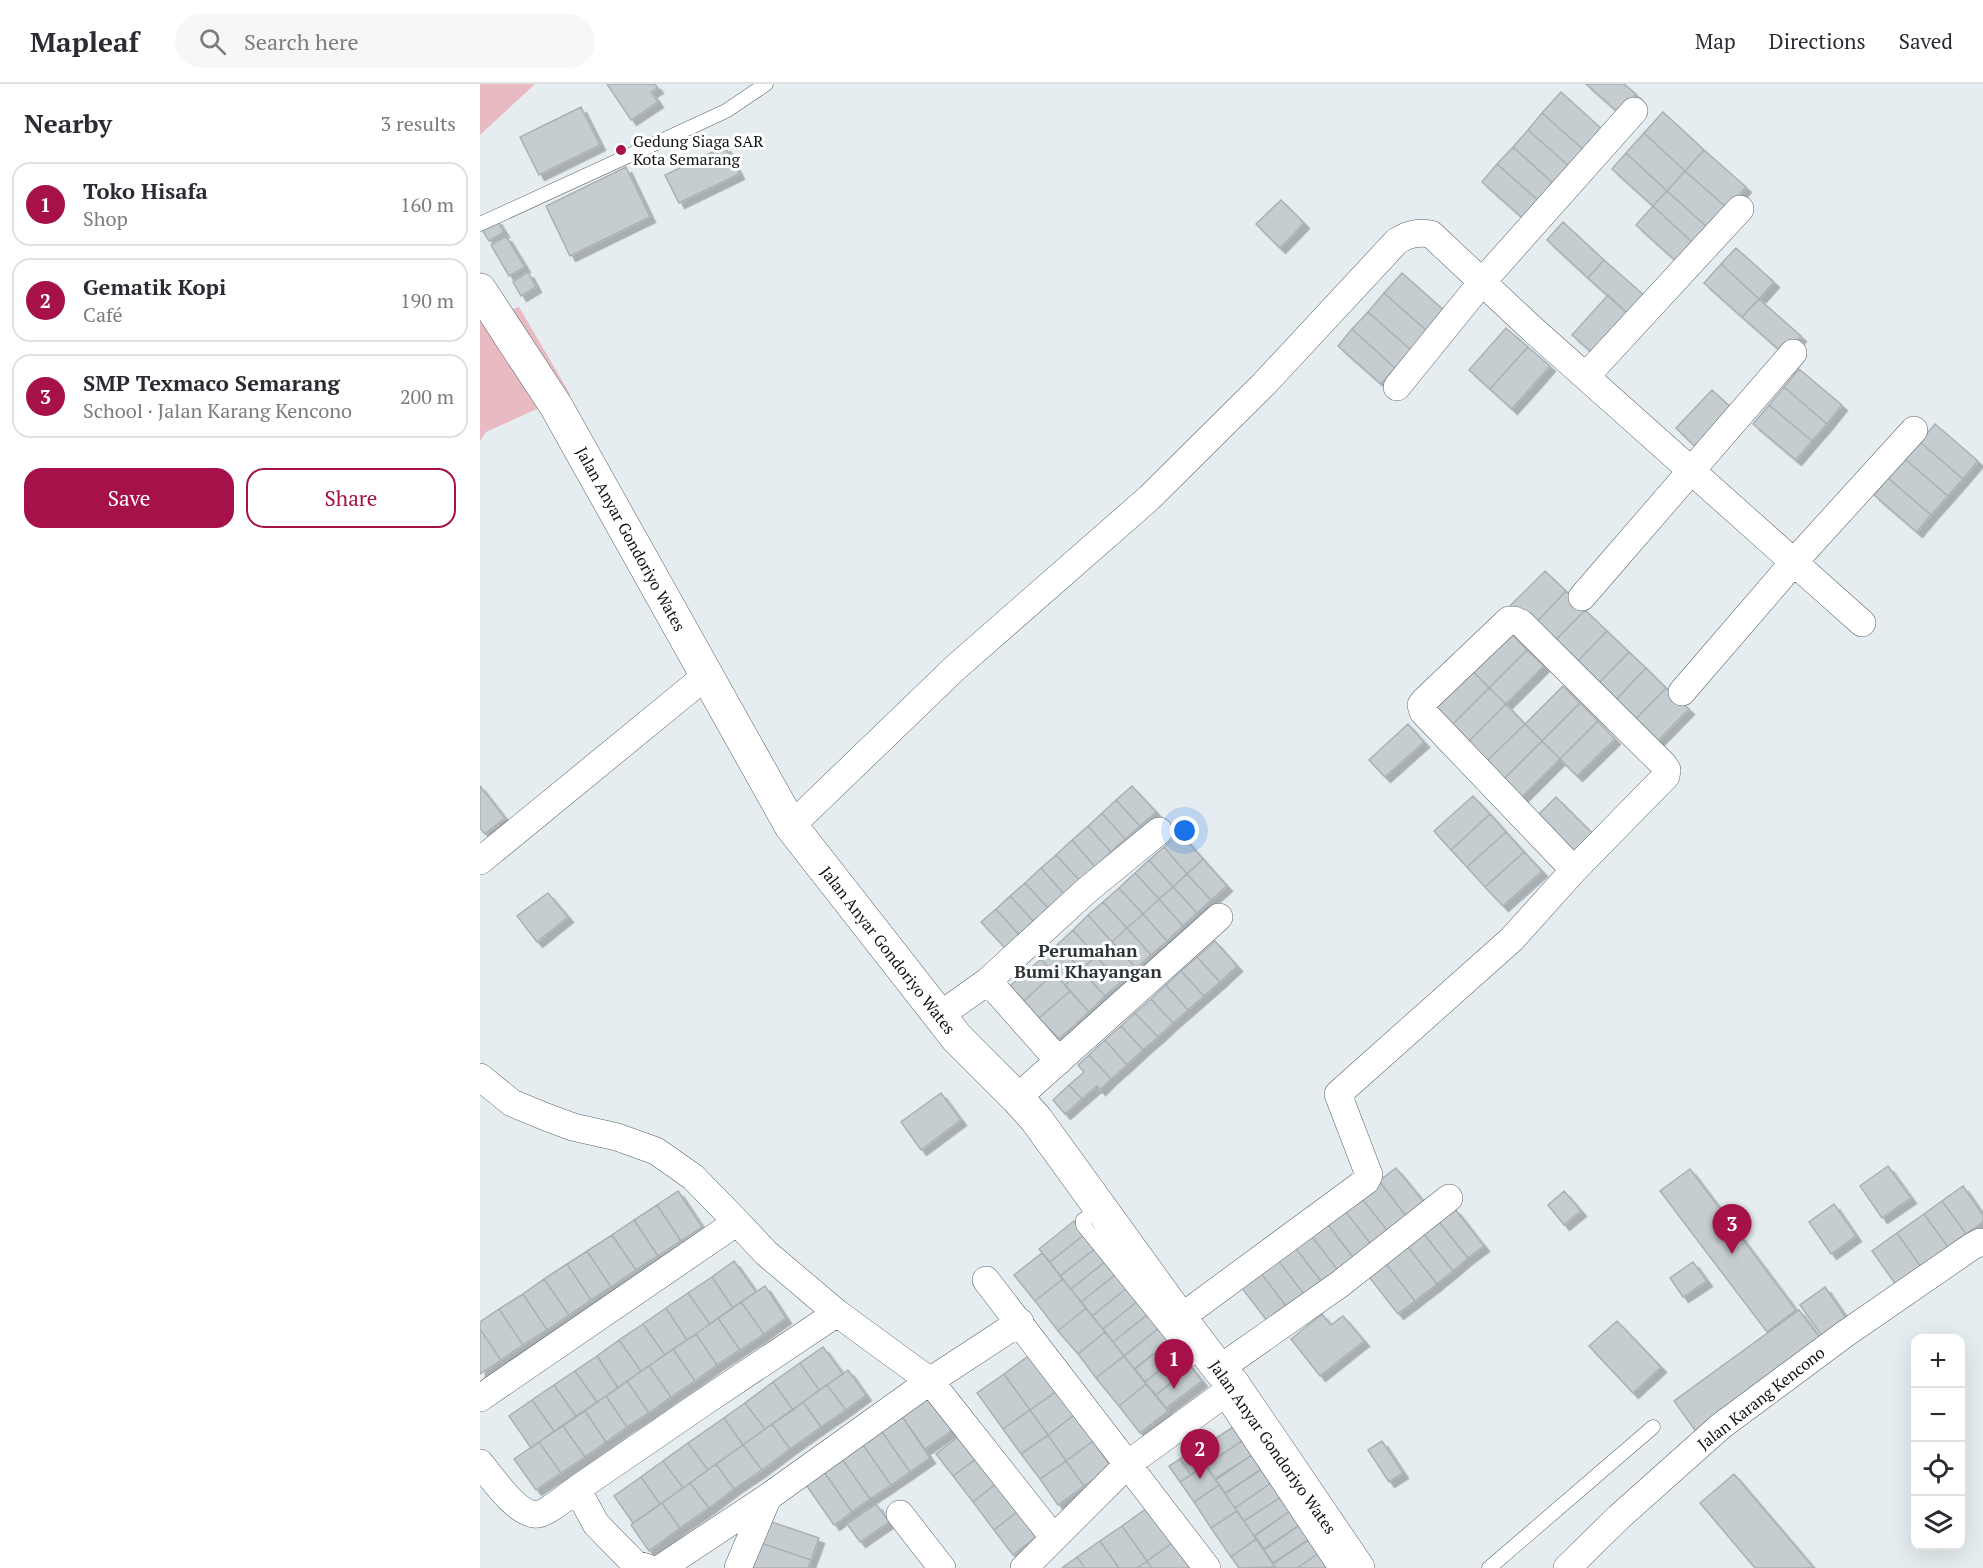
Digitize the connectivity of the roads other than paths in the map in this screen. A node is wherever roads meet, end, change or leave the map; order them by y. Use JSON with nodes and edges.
{"nodes":[{"id":1,"x":766,"y":84,"type":"edge"},
{"id":2,"x":1634,"y":111,"type":"dead end"},
{"id":3,"x":1740,"y":208,"type":"dead end"},
{"id":4,"x":480,"y":224,"type":"edge"},
{"id":5,"x":1482,"y":282,"type":"junction"},
{"id":6,"x":480,"y":290,"type":"edge"},
{"id":7,"x":1793,"y":352,"type":"dead end"},
{"id":8,"x":1586,"y":376,"type":"junction"},
{"id":9,"x":1396,"y":387,"type":"dead end"},
{"id":10,"x":1914,"y":430,"type":"dead end"},
{"id":11,"x":1692,"y":470,"type":"junction"},
{"id":12,"x":1794,"y":562,"type":"junction"},
{"id":13,"x":1582,"y":597,"type":"dead end"},
{"id":14,"x":1862,"y":623,"type":"dead end"},
{"id":15,"x":707,"y":675,"type":"junction"},
{"id":16,"x":1682,"y":692,"type":"dead end"},
{"id":17,"x":790,"y":826,"type":"junction"},
{"id":18,"x":1159,"y":831,"type":"dead end"},
{"id":19,"x":480,"y":861,"type":"edge"},
{"id":20,"x":1574,"y":870,"type":"junction"},
{"id":21,"x":1218,"y":916,"type":"dead end"},
{"id":22,"x":988,"y":981,"type":"junction"},
{"id":23,"x":939,"y":1016,"type":"junction"},
{"id":24,"x":1059,"y":1060,"type":"junction"},
{"id":25,"x":480,"y":1077,"type":"edge"},
{"id":26,"x":1017,"y":1098,"type":"junction"},
{"id":27,"x":1449,"y":1198,"type":"dead end"},
{"id":28,"x":1101,"y":1209,"type":"junction"},
{"id":29,"x":737,"y":1222,"type":"junction"},
{"id":30,"x":1977,"y":1245,"type":"edge"},
{"id":31,"x":986,"y":1280,"type":"dead end"},
{"id":32,"x":837,"y":1313,"type":"junction"},
{"id":33,"x":1180,"y":1318,"type":"junction"},
{"id":34,"x":1020,"y":1322,"type":"junction"},
{"id":35,"x":1216,"y":1379,"type":"junction"},
{"id":36,"x":930,"y":1381,"type":"junction"},
{"id":37,"x":480,"y":1398,"type":"edge"},
{"id":38,"x":1653,"y":1426,"type":"dead end"},
{"id":39,"x":480,"y":1463,"type":"edge"},
{"id":40,"x":1128,"y":1464,"type":"junction"},
{"id":41,"x":578,"y":1489,"type":"junction"},
{"id":42,"x":768,"y":1497,"type":"junction"},
{"id":43,"x":900,"y":1514,"type":"dead end"},
{"id":44,"x":1053,"y":1537,"type":"junction"},
{"id":45,"x":648,"y":1568,"type":"edge"},
{"id":46,"x":661,"y":1568,"type":"edge"},
{"id":47,"x":738,"y":1568,"type":"edge"},
{"id":48,"x":942,"y":1568,"type":"edge"},
{"id":49,"x":1024,"y":1568,"type":"edge"},
{"id":50,"x":1207,"y":1568,"type":"edge"},
{"id":51,"x":1335,"y":1568,"type":"edge"},
{"id":52,"x":1358,"y":1568,"type":"edge"},
{"id":53,"x":1489,"y":1568,"type":"edge"},
{"id":54,"x":1567,"y":1568,"type":"edge"}],
"edges":[{"from":1,"to":4,"type":"lane"},
{"from":2,"to":5,"type":"street"},
{"from":3,"to":8,"type":"street"},
{"from":5,"to":8,"type":"street"},
{"from":5,"to":9,"type":"street"},
{"from":5,"to":17,"type":"street"},
{"from":6,"to":15,"type":"street","name":"Jalan Anyar Gondoriyo Wates"},
{"from":7,"to":11,"type":"street"},
{"from":8,"to":11,"type":"street"},
{"from":10,"to":12,"type":"street"},
{"from":11,"to":12,"type":"street"},
{"from":11,"to":13,"type":"street"},
{"from":12,"to":14,"type":"street"},
{"from":12,"to":16,"type":"street"},
{"from":15,"to":17,"type":"street","name":"Jalan Anyar Gondoriyo Wates"},
{"from":15,"to":19,"type":"street"},
{"from":17,"to":23,"type":"street","name":"Jalan Anyar Gondoriyo Wates"},
{"from":18,"to":22,"type":"street"},
{"from":20,"to":20,"type":"street"},
{"from":20,"to":33,"type":"street"},
{"from":21,"to":24,"type":"street"},
{"from":22,"to":23,"type":"street"},
{"from":22,"to":24,"type":"street"},
{"from":23,"to":26,"type":"street","name":"Jalan Anyar Gondoriyo Wates"},
{"from":24,"to":26,"type":"street"},
{"from":25,"to":29,"type":"street"},
{"from":26,"to":28,"type":"street","name":"Jalan Anyar Gondoriyo Wates"},
{"from":27,"to":35,"type":"street"},
{"from":28,"to":33,"type":"street","name":"Jalan Anyar Gondoriyo Wates"},
{"from":28,"to":35,"type":"lane"},
{"from":29,"to":32,"type":"street"},
{"from":29,"to":37,"type":"street"},
{"from":30,"to":54,"type":"street","name":"Jalan Karang Kencono"},
{"from":31,"to":34,"type":"street"},
{"from":32,"to":36,"type":"street"},
{"from":32,"to":41,"type":"street"},
{"from":33,"to":35,"type":"street","name":"Jalan Anyar Gondoriyo Wates"},
{"from":34,"to":36,"type":"street"},
{"from":34,"to":40,"type":"street"},
{"from":35,"to":40,"type":"street"},
{"from":35,"to":51,"type":"lane"},
{"from":35,"to":52,"type":"street","name":"Jalan Anyar Gondoriyo Wates"},
{"from":36,"to":42,"type":"street"},
{"from":36,"to":44,"type":"street"},
{"from":38,"to":53,"type":"lane"},
{"from":39,"to":41,"type":"street"},
{"from":40,"to":44,"type":"street"},
{"from":40,"to":50,"type":"street"},
{"from":41,"to":45,"type":"street"},
{"from":42,"to":46,"type":"street"},
{"from":42,"to":47,"type":"street"},
{"from":43,"to":48,"type":"street"},
{"from":44,"to":49,"type":"street"}]}
